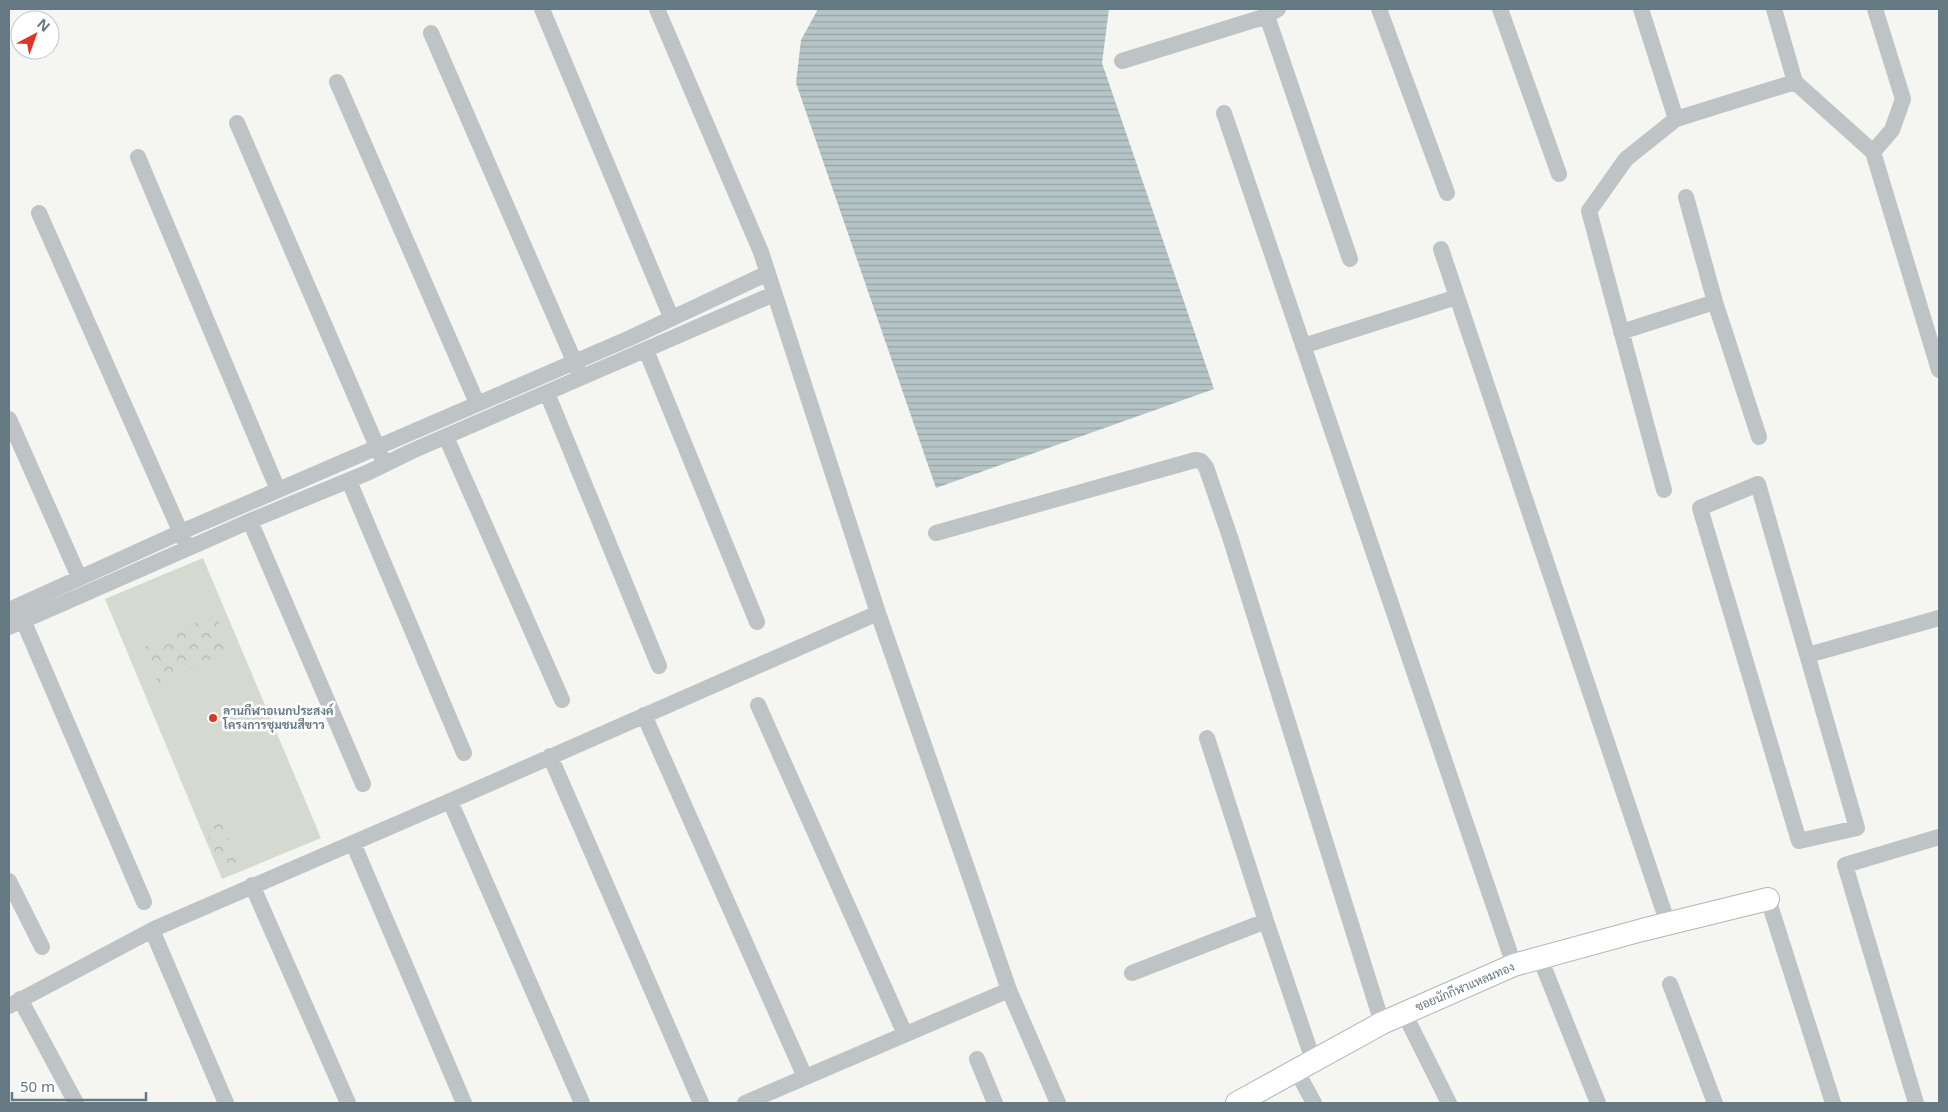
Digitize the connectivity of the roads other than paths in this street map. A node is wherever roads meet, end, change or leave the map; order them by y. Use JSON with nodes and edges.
{"nodes":[{"id":1,"x":542,"y":9,"type":"edge"},
{"id":2,"x":657,"y":9,"type":"edge"},
{"id":3,"x":1379,"y":9,"type":"edge"},
{"id":4,"x":1500,"y":9,"type":"edge"},
{"id":5,"x":1641,"y":9,"type":"edge"},
{"id":6,"x":1774,"y":9,"type":"edge"},
{"id":7,"x":1876,"y":9,"type":"edge"},
{"id":8,"x":1273,"y":13,"type":"edge"},
{"id":9,"x":431,"y":33,"type":"dead end"},
{"id":10,"x":1122,"y":60,"type":"dead end"},
{"id":11,"x":337,"y":82,"type":"dead end"},
{"id":12,"x":1795,"y":82,"type":"junction"},
{"id":13,"x":1224,"y":113,"type":"dead end"},
{"id":14,"x":1676,"y":119,"type":"junction"},
{"id":15,"x":237,"y":123,"type":"dead end"},
{"id":16,"x":1873,"y":152,"type":"junction"},
{"id":17,"x":138,"y":157,"type":"dead end"},
{"id":18,"x":1559,"y":174,"type":"dead end"},
{"id":19,"x":1447,"y":193,"type":"dead end"},
{"id":20,"x":1686,"y":197,"type":"dead end"},
{"id":21,"x":39,"y":213,"type":"dead end"},
{"id":22,"x":1441,"y":249,"type":"dead end"},
{"id":23,"x":1350,"y":259,"type":"dead end"},
{"id":24,"x":768,"y":274,"type":"junction"},
{"id":25,"x":774,"y":294,"type":"junction"},
{"id":26,"x":1457,"y":297,"type":"junction"},
{"id":27,"x":1715,"y":302,"type":"junction"},
{"id":28,"x":671,"y":317,"type":"junction"},
{"id":29,"x":1621,"y":332,"type":"junction"},
{"id":30,"x":1303,"y":346,"type":"junction"},
{"id":31,"x":646,"y":350,"type":"junction"},
{"id":32,"x":574,"y":361,"type":"junction"},
{"id":33,"x":1939,"y":370,"type":"edge"},
{"id":34,"x":582,"y":379,"type":"junction"},
{"id":35,"x":547,"y":393,"type":"junction"},
{"id":36,"x":477,"y":403,"type":"junction"},
{"id":37,"x":9,"y":419,"type":"edge"},
{"id":38,"x":446,"y":437,"type":"junction"},
{"id":39,"x":1760,"y":437,"type":"dead end"},
{"id":40,"x":377,"y":448,"type":"junction"},
{"id":41,"x":385,"y":465,"type":"junction"},
{"id":42,"x":348,"y":481,"type":"junction"},
{"id":43,"x":278,"y":490,"type":"junction"},
{"id":44,"x":1664,"y":490,"type":"dead end"},
{"id":45,"x":250,"y":520,"type":"junction"},
{"id":46,"x":181,"y":532,"type":"junction"},
{"id":47,"x":936,"y":534,"type":"dead end"},
{"id":48,"x":188,"y":549,"type":"junction"},
{"id":49,"x":79,"y":577,"type":"junction"},
{"id":50,"x":878,"y":613,"type":"junction"},
{"id":51,"x":14,"y":616,"type":"edge"},
{"id":52,"x":1939,"y":618,"type":"edge"},
{"id":53,"x":757,"y":622,"type":"dead end"},
{"id":54,"x":1808,"y":655,"type":"junction"},
{"id":55,"x":659,"y":666,"type":"dead end"},
{"id":56,"x":562,"y":700,"type":"dead end"},
{"id":57,"x":758,"y":705,"type":"dead end"},
{"id":58,"x":644,"y":715,"type":"junction"},
{"id":59,"x":1207,"y":738,"type":"dead end"},
{"id":60,"x":464,"y":753,"type":"dead end"},
{"id":61,"x":550,"y":756,"type":"junction"},
{"id":62,"x":363,"y":784,"type":"dead end"},
{"id":63,"x":450,"y":801,"type":"junction"},
{"id":64,"x":1939,"y":837,"type":"edge"},
{"id":65,"x":353,"y":843,"type":"junction"},
{"id":66,"x":9,"y":881,"type":"edge"},
{"id":67,"x":252,"y":885,"type":"junction"},
{"id":68,"x":1768,"y":899,"type":"joint"},
{"id":69,"x":144,"y":902,"type":"dead end"},
{"id":70,"x":1266,"y":921,"type":"junction"},
{"id":71,"x":1668,"y":924,"type":"junction"},
{"id":72,"x":152,"y":930,"type":"junction"},
{"id":73,"x":42,"y":947,"type":"dead end"},
{"id":74,"x":1540,"y":958,"type":"junction"},
{"id":75,"x":1514,"y":965,"type":"junction"},
{"id":76,"x":1132,"y":973,"type":"dead end"},
{"id":77,"x":1670,"y":984,"type":"dead end"},
{"id":78,"x":1010,"y":990,"type":"junction"},
{"id":79,"x":14,"y":1002,"type":"edge"},
{"id":80,"x":1404,"y":1013,"type":"junction"},
{"id":81,"x":1382,"y":1023,"type":"junction"},
{"id":82,"x":905,"y":1034,"type":"junction"},
{"id":83,"x":977,"y":1059,"type":"dead end"},
{"id":84,"x":1305,"y":1065,"type":"junction"},
{"id":85,"x":805,"y":1077,"type":"junction"},
{"id":86,"x":76,"y":1103,"type":"edge"},
{"id":87,"x":226,"y":1103,"type":"edge"},
{"id":88,"x":348,"y":1103,"type":"edge"},
{"id":89,"x":464,"y":1103,"type":"edge"},
{"id":90,"x":582,"y":1103,"type":"edge"},
{"id":91,"x":701,"y":1103,"type":"edge"},
{"id":92,"x":745,"y":1103,"type":"edge"},
{"id":93,"x":995,"y":1103,"type":"edge"},
{"id":94,"x":1058,"y":1103,"type":"edge"},
{"id":95,"x":1237,"y":1103,"type":"edge"},
{"id":96,"x":1314,"y":1103,"type":"edge"},
{"id":97,"x":1449,"y":1103,"type":"edge"},
{"id":98,"x":1598,"y":1103,"type":"edge"},
{"id":99,"x":1715,"y":1103,"type":"edge"},
{"id":100,"x":1833,"y":1103,"type":"edge"},
{"id":101,"x":1916,"y":1103,"type":"edge"}],
"edges":[{"from":1,"to":28,"type":"street"},
{"from":2,"to":24,"type":"street"},
{"from":3,"to":19,"type":"street"},
{"from":4,"to":18,"type":"street"},
{"from":5,"to":14,"type":"street"},
{"from":6,"to":12,"type":"street"},
{"from":7,"to":16,"type":"street"},
{"from":8,"to":10,"type":"street"},
{"from":8,"to":23,"type":"street"},
{"from":9,"to":32,"type":"street"},
{"from":11,"to":36,"type":"street"},
{"from":12,"to":14,"type":"street"},
{"from":12,"to":16,"type":"street"},
{"from":13,"to":30,"type":"street"},
{"from":14,"to":29,"type":"street"},
{"from":15,"to":40,"type":"street"},
{"from":16,"to":33,"type":"street"},
{"from":17,"to":43,"type":"street"},
{"from":20,"to":27,"type":"street"},
{"from":21,"to":46,"type":"street"},
{"from":22,"to":26,"type":"street"},
{"from":24,"to":25,"type":"street"},
{"from":24,"to":28,"type":"street"},
{"from":25,"to":31,"type":"street"},
{"from":25,"to":50,"type":"street"},
{"from":26,"to":30,"type":"street"},
{"from":26,"to":71,"type":"street"},
{"from":27,"to":29,"type":"street"},
{"from":27,"to":39,"type":"street"},
{"from":28,"to":32,"type":"street"},
{"from":29,"to":44,"type":"street"},
{"from":30,"to":75,"type":"street"},
{"from":31,"to":34,"type":"street"},
{"from":31,"to":53,"type":"street"},
{"from":32,"to":34,"type":"street"},
{"from":32,"to":36,"type":"street"},
{"from":34,"to":35,"type":"street"},
{"from":35,"to":38,"type":"street"},
{"from":35,"to":55,"type":"street"},
{"from":36,"to":40,"type":"street"},
{"from":37,"to":49,"type":"street"},
{"from":38,"to":41,"type":"street"},
{"from":38,"to":56,"type":"street"},
{"from":40,"to":41,"type":"street"},
{"from":40,"to":43,"type":"street"},
{"from":41,"to":42,"type":"street"},
{"from":42,"to":45,"type":"street"},
{"from":42,"to":60,"type":"street"},
{"from":43,"to":46,"type":"street"},
{"from":45,"to":48,"type":"street"},
{"from":45,"to":62,"type":"street"},
{"from":46,"to":48,"type":"street"},
{"from":46,"to":49,"type":"street"},
{"from":47,"to":81,"type":"street"},
{"from":48,"to":51,"type":"street"},
{"from":49,"to":51,"type":"street"},
{"from":50,"to":58,"type":"street"},
{"from":50,"to":78,"type":"street"},
{"from":51,"to":69,"type":"street"},
{"from":52,"to":54,"type":"street"},
{"from":54,"to":54,"type":"street"},
{"from":57,"to":82,"type":"street"},
{"from":58,"to":61,"type":"street"},
{"from":58,"to":85,"type":"street"},
{"from":59,"to":70,"type":"street"},
{"from":61,"to":63,"type":"street"},
{"from":61,"to":91,"type":"street"},
{"from":63,"to":65,"type":"street"},
{"from":63,"to":90,"type":"street"},
{"from":64,"to":101,"type":"street"},
{"from":65,"to":67,"type":"street"},
{"from":65,"to":89,"type":"street"},
{"from":66,"to":73,"type":"street"},
{"from":67,"to":72,"type":"street"},
{"from":67,"to":88,"type":"street"},
{"from":68,"to":71,"type":"street","name":"ซอยนักกีฬาแหลมทอง"},
{"from":68,"to":100,"type":"street"},
{"from":70,"to":76,"type":"street"},
{"from":70,"to":84,"type":"street"},
{"from":71,"to":74,"type":"street","name":"ซอยนักกีฬาแหลมทอง"},
{"from":72,"to":79,"type":"street"},
{"from":72,"to":87,"type":"street"},
{"from":74,"to":75,"type":"street","name":"ซอยนักกีฬาแหลมทอง"},
{"from":74,"to":98,"type":"street"},
{"from":75,"to":80,"type":"street","name":"ซอยนักกีฬาแหลมทอง"},
{"from":77,"to":99,"type":"street"},
{"from":78,"to":82,"type":"street"},
{"from":78,"to":94,"type":"street"},
{"from":79,"to":86,"type":"street"},
{"from":80,"to":81,"type":"street","name":"ซอยนักกีฬาแหลมทอง"},
{"from":80,"to":97,"type":"street"},
{"from":81,"to":84,"type":"street","name":"ซอยนักกีฬาแหลมทอง"},
{"from":82,"to":85,"type":"street"},
{"from":83,"to":93,"type":"street"},
{"from":84,"to":95,"type":"street","name":"ซอยนักกีฬาแหลมทอง"},
{"from":84,"to":96,"type":"street"},
{"from":85,"to":92,"type":"street"}]}
